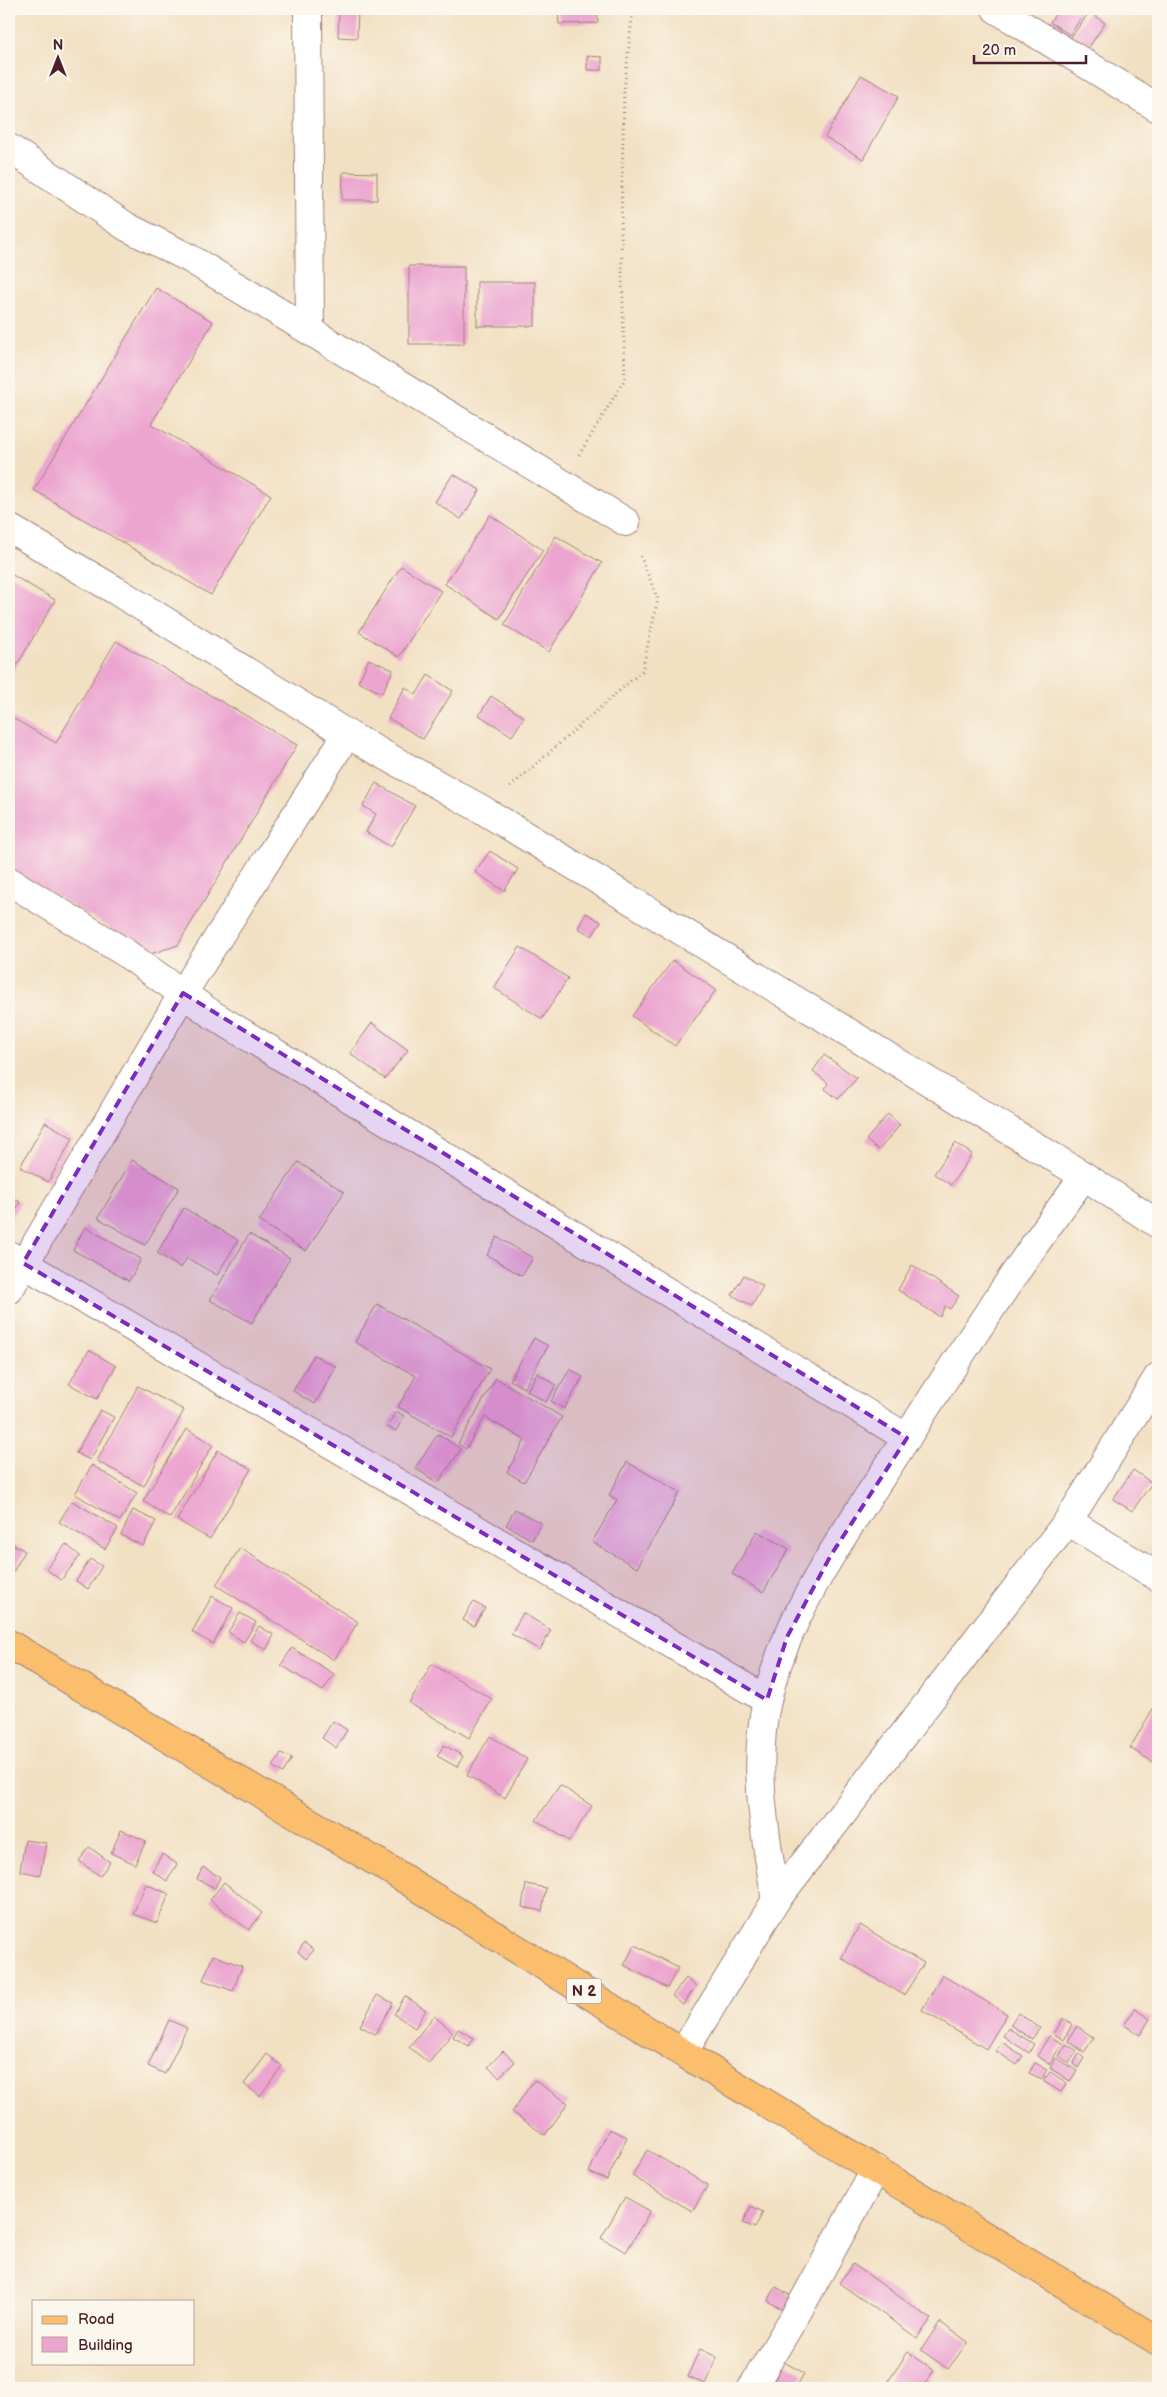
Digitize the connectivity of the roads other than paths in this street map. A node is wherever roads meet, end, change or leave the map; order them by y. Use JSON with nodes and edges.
{"nodes":[{"id":1,"x":308,"y":9,"type":"edge"},
{"id":2,"x":996,"y":9,"type":"edge"},
{"id":3,"x":1158,"y":108,"type":"edge"},
{"id":4,"x":9,"y":148,"type":"edge"},
{"id":5,"x":310,"y":331,"type":"junction"},
{"id":6,"x":626,"y":522,"type":"road end"},
{"id":7,"x":9,"y":528,"type":"edge"},
{"id":8,"x":347,"y":734,"type":"junction"},
{"id":9,"x":9,"y":881,"type":"edge"},
{"id":10,"x":182,"y":993,"type":"junction"},
{"id":11,"x":1084,"y":1176,"type":"junction"},
{"id":12,"x":1158,"y":1224,"type":"edge"},
{"id":13,"x":16,"y":1259,"type":"edge"},
{"id":14,"x":9,"y":1290,"type":"edge"},
{"id":15,"x":1158,"y":1377,"type":"edge"},
{"id":16,"x":907,"y":1438,"type":"junction"},
{"id":17,"x":1068,"y":1521,"type":"junction"},
{"id":18,"x":1158,"y":1577,"type":"edge"},
{"id":19,"x":9,"y":1644,"type":"edge"},
{"id":20,"x":767,"y":1700,"type":"junction"},
{"id":21,"x":776,"y":1900,"type":"junction"},
{"id":22,"x":683,"y":2052,"type":"junction"},
{"id":23,"x":876,"y":2168,"type":"junction"},
{"id":24,"x":1158,"y":2341,"type":"edge"},
{"id":25,"x":752,"y":2388,"type":"edge"}],
"edges":[{"from":1,"to":5,"type":"street"},
{"from":2,"to":3,"type":"street"},
{"from":4,"to":5,"type":"street"},
{"from":5,"to":6,"type":"street"},
{"from":7,"to":8,"type":"street"},
{"from":8,"to":10,"type":"street"},
{"from":8,"to":11,"type":"street"},
{"from":9,"to":10,"type":"street"},
{"from":10,"to":13,"type":"street"},
{"from":10,"to":16,"type":"street"},
{"from":11,"to":12,"type":"street"},
{"from":11,"to":16,"type":"street"},
{"from":13,"to":14,"type":"street"},
{"from":13,"to":20,"type":"street"},
{"from":15,"to":17,"type":"street"},
{"from":16,"to":20,"type":"street"},
{"from":17,"to":18,"type":"street"},
{"from":17,"to":21,"type":"street"},
{"from":19,"to":22,"type":"main road","number":"N 2"},
{"from":20,"to":21,"type":"street"},
{"from":21,"to":22,"type":"street"},
{"from":22,"to":23,"type":"main road","number":"N 2"},
{"from":23,"to":24,"type":"main road","number":"N 2"},
{"from":23,"to":25,"type":"street"}]}
